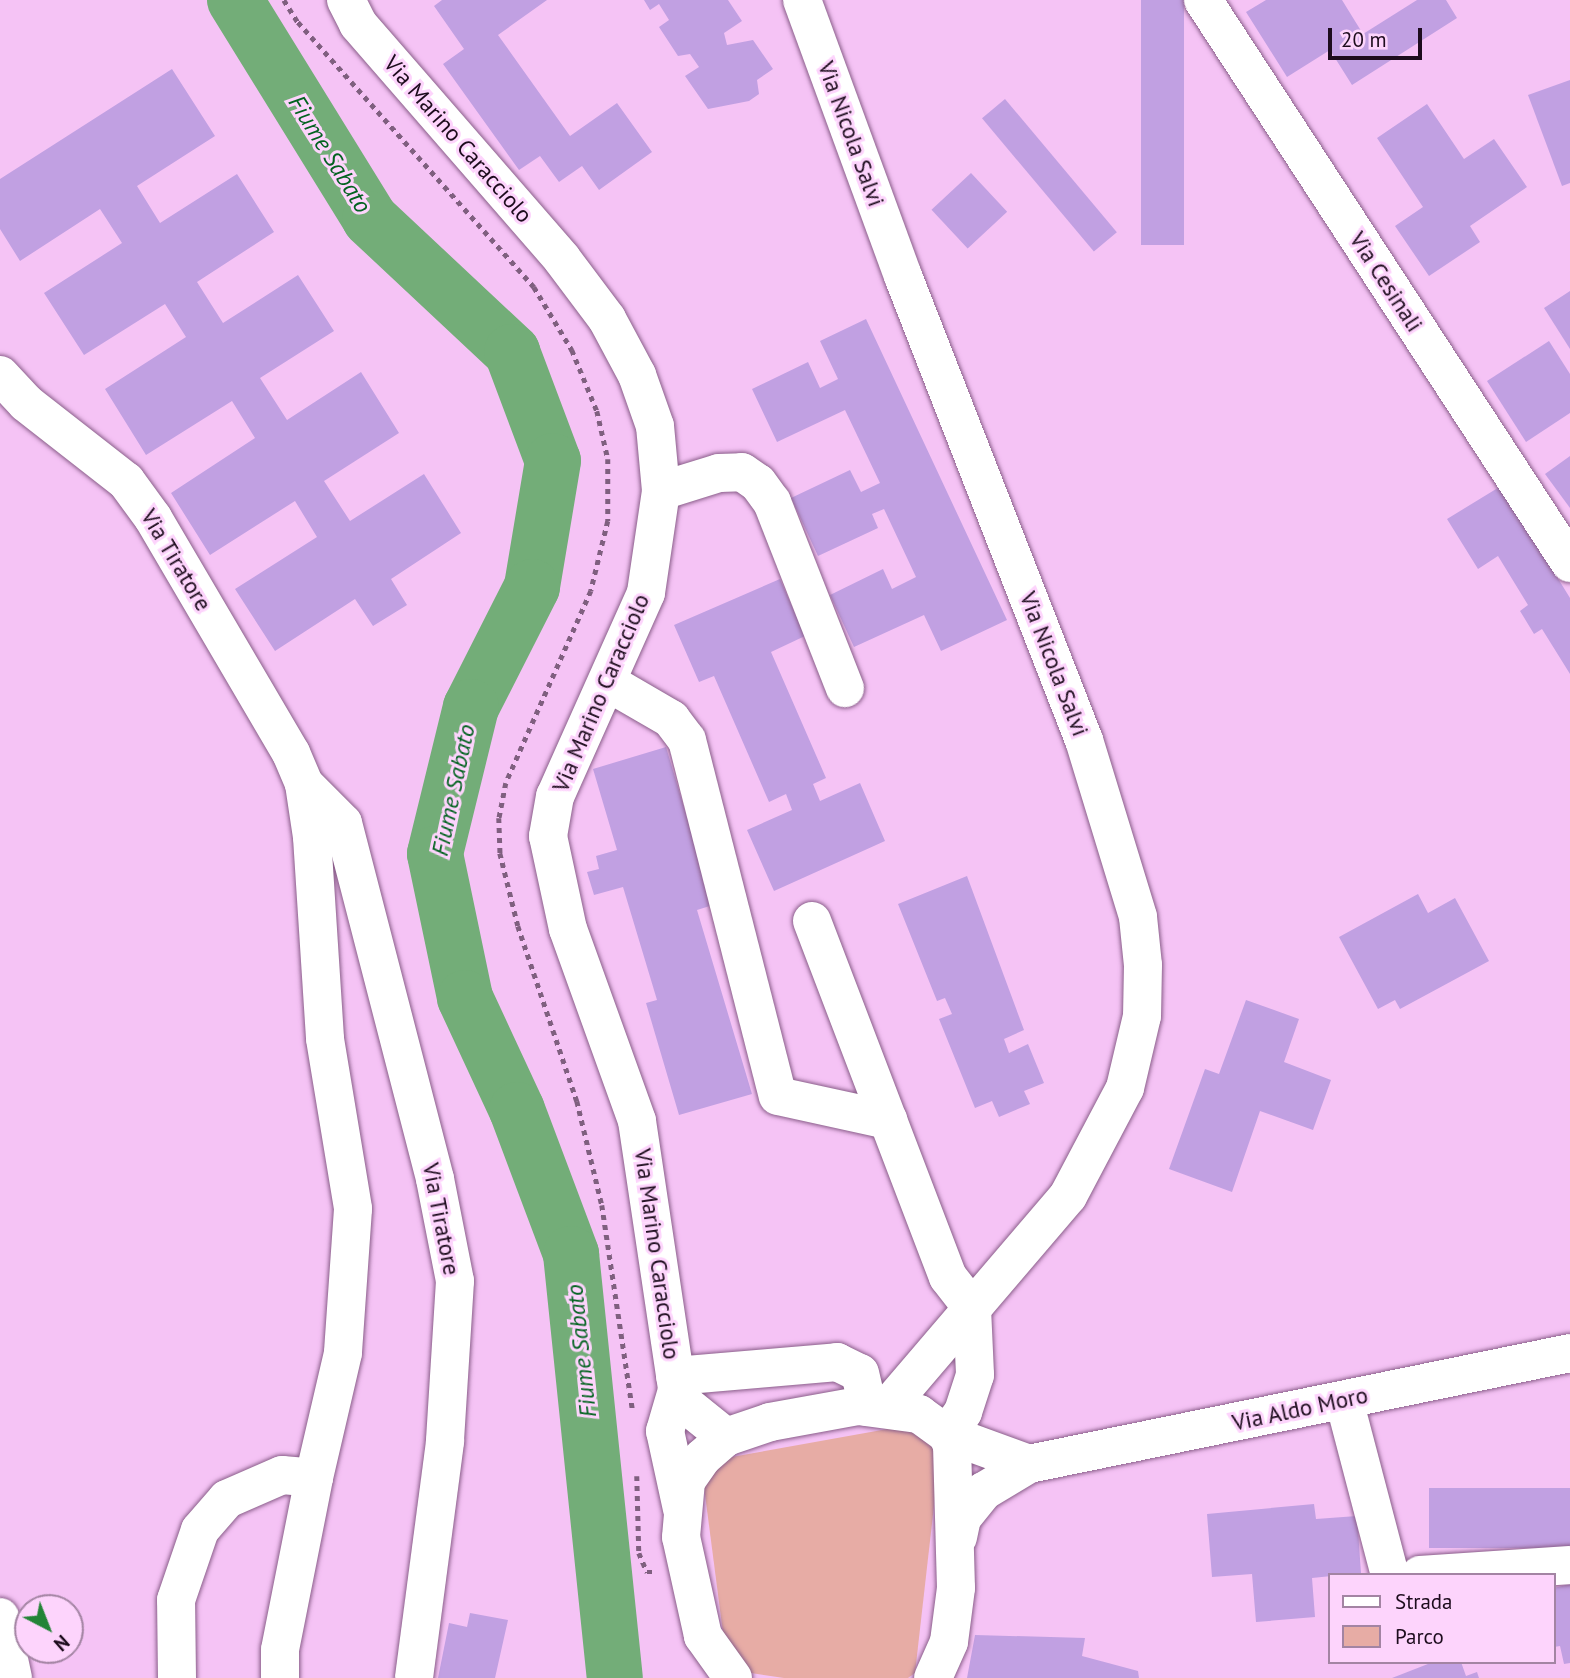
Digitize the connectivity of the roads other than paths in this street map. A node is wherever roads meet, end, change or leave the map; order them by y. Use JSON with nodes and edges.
{"nodes":[{"id":1,"x":345,"y":0,"type":"edge"},
{"id":2,"x":802,"y":0,"type":"edge"},
{"id":3,"x":1203,"y":0,"type":"edge"},
{"id":4,"x":0,"y":375,"type":"edge"},
{"id":5,"x":660,"y":491,"type":"junction"},
{"id":6,"x":1570,"y":563,"type":"edge"},
{"id":7,"x":609,"y":683,"type":"junction"},
{"id":8,"x":845,"y":688,"type":"dead end"},
{"id":9,"x":304,"y":785,"type":"junction"},
{"id":10,"x":812,"y":921,"type":"dead end"},
{"id":11,"x":888,"y":1120,"type":"junction"},
{"id":12,"x":972,"y":1308,"type":"junction"},
{"id":13,"x":1570,"y":1353,"type":"edge"},
{"id":14,"x":975,"y":1375,"type":"junction"},
{"id":15,"x":676,"y":1383,"type":"junction"},
{"id":16,"x":1344,"y":1400,"type":"junction"},
{"id":17,"x":877,"y":1408,"type":"junction"},
{"id":18,"x":947,"y":1434,"type":"junction"},
{"id":19,"x":726,"y":1437,"type":"junction"},
{"id":20,"x":1029,"y":1464,"type":"junction"},
{"id":21,"x":314,"y":1478,"type":"junction"},
{"id":22,"x":683,"y":1514,"type":"junction"},
{"id":23,"x":957,"y":1543,"type":"junction"},
{"id":24,"x":1570,"y":1565,"type":"edge"},
{"id":25,"x":1389,"y":1573,"type":"edge"},
{"id":26,"x":1450,"y":1573,"type":"edge"},
{"id":27,"x":0,"y":1617,"type":"edge"},
{"id":28,"x":703,"y":1636,"type":"junction"},
{"id":29,"x":13,"y":1678,"type":"edge"},
{"id":30,"x":177,"y":1678,"type":"edge"},
{"id":31,"x":281,"y":1678,"type":"edge"},
{"id":32,"x":414,"y":1678,"type":"edge"},
{"id":33,"x":698,"y":1678,"type":"edge"},
{"id":34,"x":733,"y":1678,"type":"edge"},
{"id":35,"x":933,"y":1678,"type":"edge"}],
"edges":[{"from":1,"to":5,"type":"street","name":"Via Marino Caracciolo"},
{"from":2,"to":12,"type":"street","name":"Via Nicola Salvi"},
{"from":3,"to":6,"type":"street","name":"Via Cesinali"},
{"from":4,"to":9,"type":"street","name":"Via Tiratore"},
{"from":5,"to":7,"type":"street","name":"Via Marino Caracciolo"},
{"from":5,"to":8,"type":"street"},
{"from":7,"to":11,"type":"street"},
{"from":7,"to":15,"type":"street","name":"Via Marino Caracciolo"},
{"from":9,"to":21,"type":"street","name":"Via Tiratore"},
{"from":9,"to":32,"type":"street","name":"Via Tiratore"},
{"from":10,"to":11,"type":"street"},
{"from":11,"to":12,"type":"street"},
{"from":12,"to":14,"type":"street"},
{"from":12,"to":17,"type":"street","name":"Via Nicola Salvi"},
{"from":13,"to":16,"type":"street","name":"Via Aldo Moro"},
{"from":14,"to":18,"type":"street"},
{"from":14,"to":20,"type":"street"},
{"from":15,"to":17,"type":"street"},
{"from":15,"to":19,"type":"street"},
{"from":15,"to":22,"type":"street"},
{"from":16,"to":20,"type":"street","name":"Via Aldo Moro"},
{"from":16,"to":25,"type":"street"},
{"from":17,"to":18,"type":"street"},
{"from":17,"to":19,"type":"street"},
{"from":18,"to":20,"type":"street"},
{"from":18,"to":23,"type":"street"},
{"from":19,"to":22,"type":"street"},
{"from":20,"to":23,"type":"street"},
{"from":21,"to":30,"type":"street"},
{"from":21,"to":31,"type":"street","name":"Via Tiratore"},
{"from":22,"to":28,"type":"street"},
{"from":23,"to":35,"type":"street"},
{"from":24,"to":26,"type":"street"},
{"from":27,"to":29,"type":"street"},
{"from":28,"to":33,"type":"street"},
{"from":28,"to":34,"type":"street"}]}
